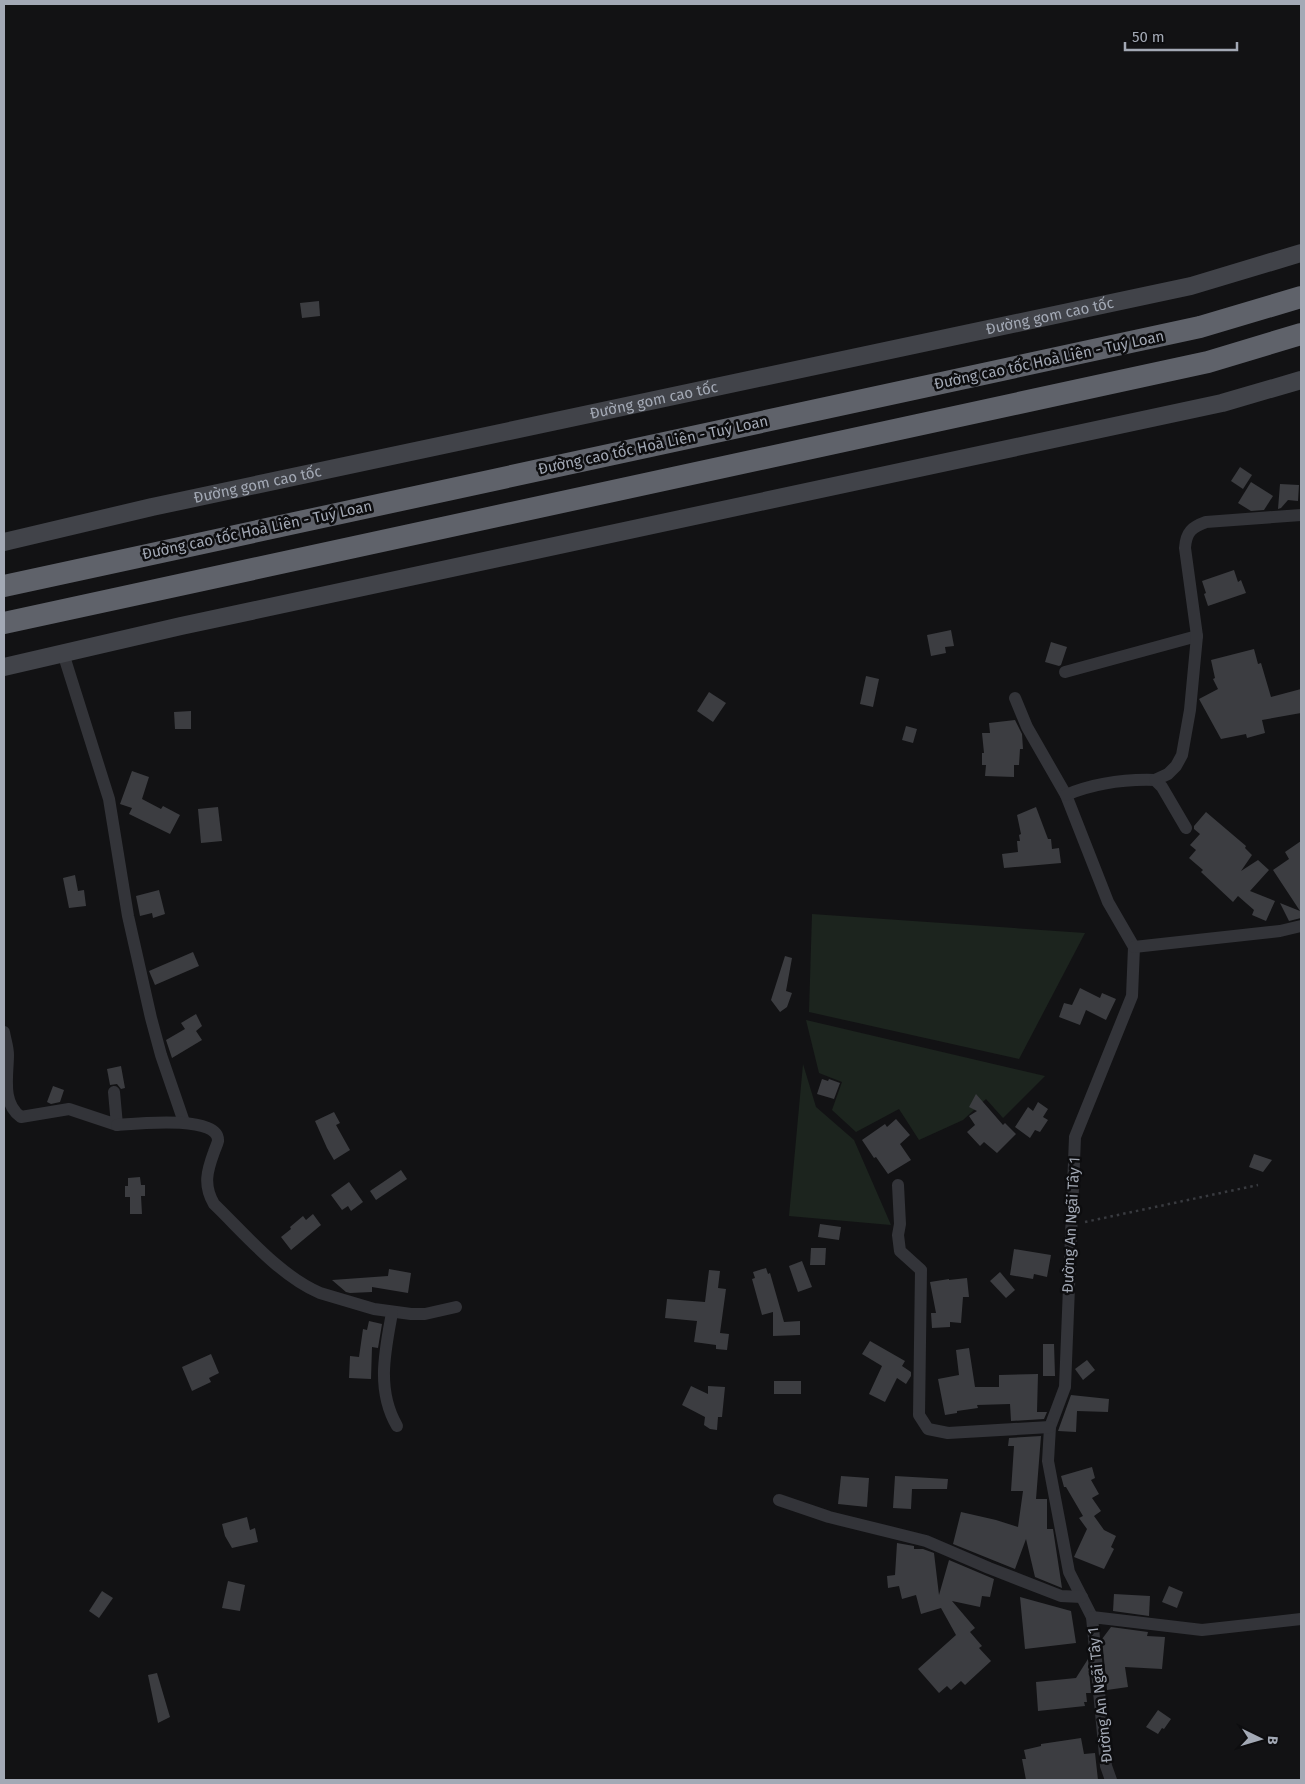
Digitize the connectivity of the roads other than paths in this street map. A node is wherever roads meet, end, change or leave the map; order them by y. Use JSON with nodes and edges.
{"nodes":[{"id":1,"x":1301,"y":252,"type":"edge"},
{"id":2,"x":1301,"y":297,"type":"edge"},
{"id":3,"x":1301,"y":334,"type":"edge"},
{"id":4,"x":1301,"y":380,"type":"edge"},
{"id":5,"x":1301,"y":515,"type":"edge"},
{"id":6,"x":4,"y":542,"type":"edge"},
{"id":7,"x":4,"y":586,"type":"edge"},
{"id":8,"x":4,"y":623,"type":"edge"},
{"id":9,"x":1197,"y":636,"type":"junction"},
{"id":10,"x":63,"y":653,"type":"junction"},
{"id":11,"x":4,"y":666,"type":"edge"},
{"id":12,"x":1065,"y":672,"type":"dead end"},
{"id":13,"x":1015,"y":698,"type":"dead end"},
{"id":14,"x":1154,"y":780,"type":"junction"},
{"id":15,"x":1066,"y":795,"type":"junction"},
{"id":16,"x":1186,"y":828,"type":"dead end"},
{"id":17,"x":1301,"y":926,"type":"edge"},
{"id":18,"x":1134,"y":947,"type":"junction"},
{"id":19,"x":4,"y":1032,"type":"edge"},
{"id":20,"x":114,"y":1092,"type":"dead end"},
{"id":21,"x":6,"y":1105,"type":"edge"},
{"id":22,"x":184,"y":1122,"type":"junction"},
{"id":23,"x":117,"y":1125,"type":"junction"},
{"id":24,"x":898,"y":1184,"type":"dead end"},
{"id":25,"x":456,"y":1307,"type":"dead end"},
{"id":26,"x":392,"y":1312,"type":"junction"},
{"id":27,"x":397,"y":1426,"type":"dead end"},
{"id":28,"x":1050,"y":1426,"type":"junction"},
{"id":29,"x":779,"y":1500,"type":"dead end"},
{"id":30,"x":1082,"y":1598,"type":"junction"},
{"id":31,"x":1092,"y":1617,"type":"junction"},
{"id":32,"x":1301,"y":1619,"type":"edge"},
{"id":33,"x":1111,"y":1780,"type":"edge"}],
"edges":[{"from":1,"to":6,"type":"main road","name":"Đường gom cao tốc"},
{"from":2,"to":7,"type":"highway","name":"Đường cao tốc Hoà Liên - Tuý Loan"},
{"from":3,"to":8,"type":"highway"},
{"from":4,"to":10,"type":"main road"},
{"from":5,"to":9,"type":"street"},
{"from":9,"to":12,"type":"street"},
{"from":9,"to":14,"type":"street"},
{"from":10,"to":11,"type":"main road"},
{"from":10,"to":22,"type":"street"},
{"from":13,"to":15,"type":"street"},
{"from":14,"to":15,"type":"street"},
{"from":14,"to":16,"type":"street"},
{"from":15,"to":18,"type":"street"},
{"from":17,"to":18,"type":"street"},
{"from":18,"to":28,"type":"street","name":"Đường An Ngãi Tây 1"},
{"from":19,"to":21,"type":"street"},
{"from":20,"to":23,"type":"street"},
{"from":21,"to":23,"type":"street"},
{"from":22,"to":23,"type":"street"},
{"from":22,"to":26,"type":"street"},
{"from":24,"to":28,"type":"street"},
{"from":25,"to":26,"type":"street"},
{"from":26,"to":27,"type":"street"},
{"from":28,"to":30,"type":"street","name":"Đường An Ngãi Tây 1"},
{"from":29,"to":30,"type":"street"},
{"from":30,"to":31,"type":"street","name":"Đường An Ngãi Tây 1"},
{"from":31,"to":32,"type":"street"},
{"from":31,"to":33,"type":"street","name":"Đường An Ngãi Tây 1"}]}
